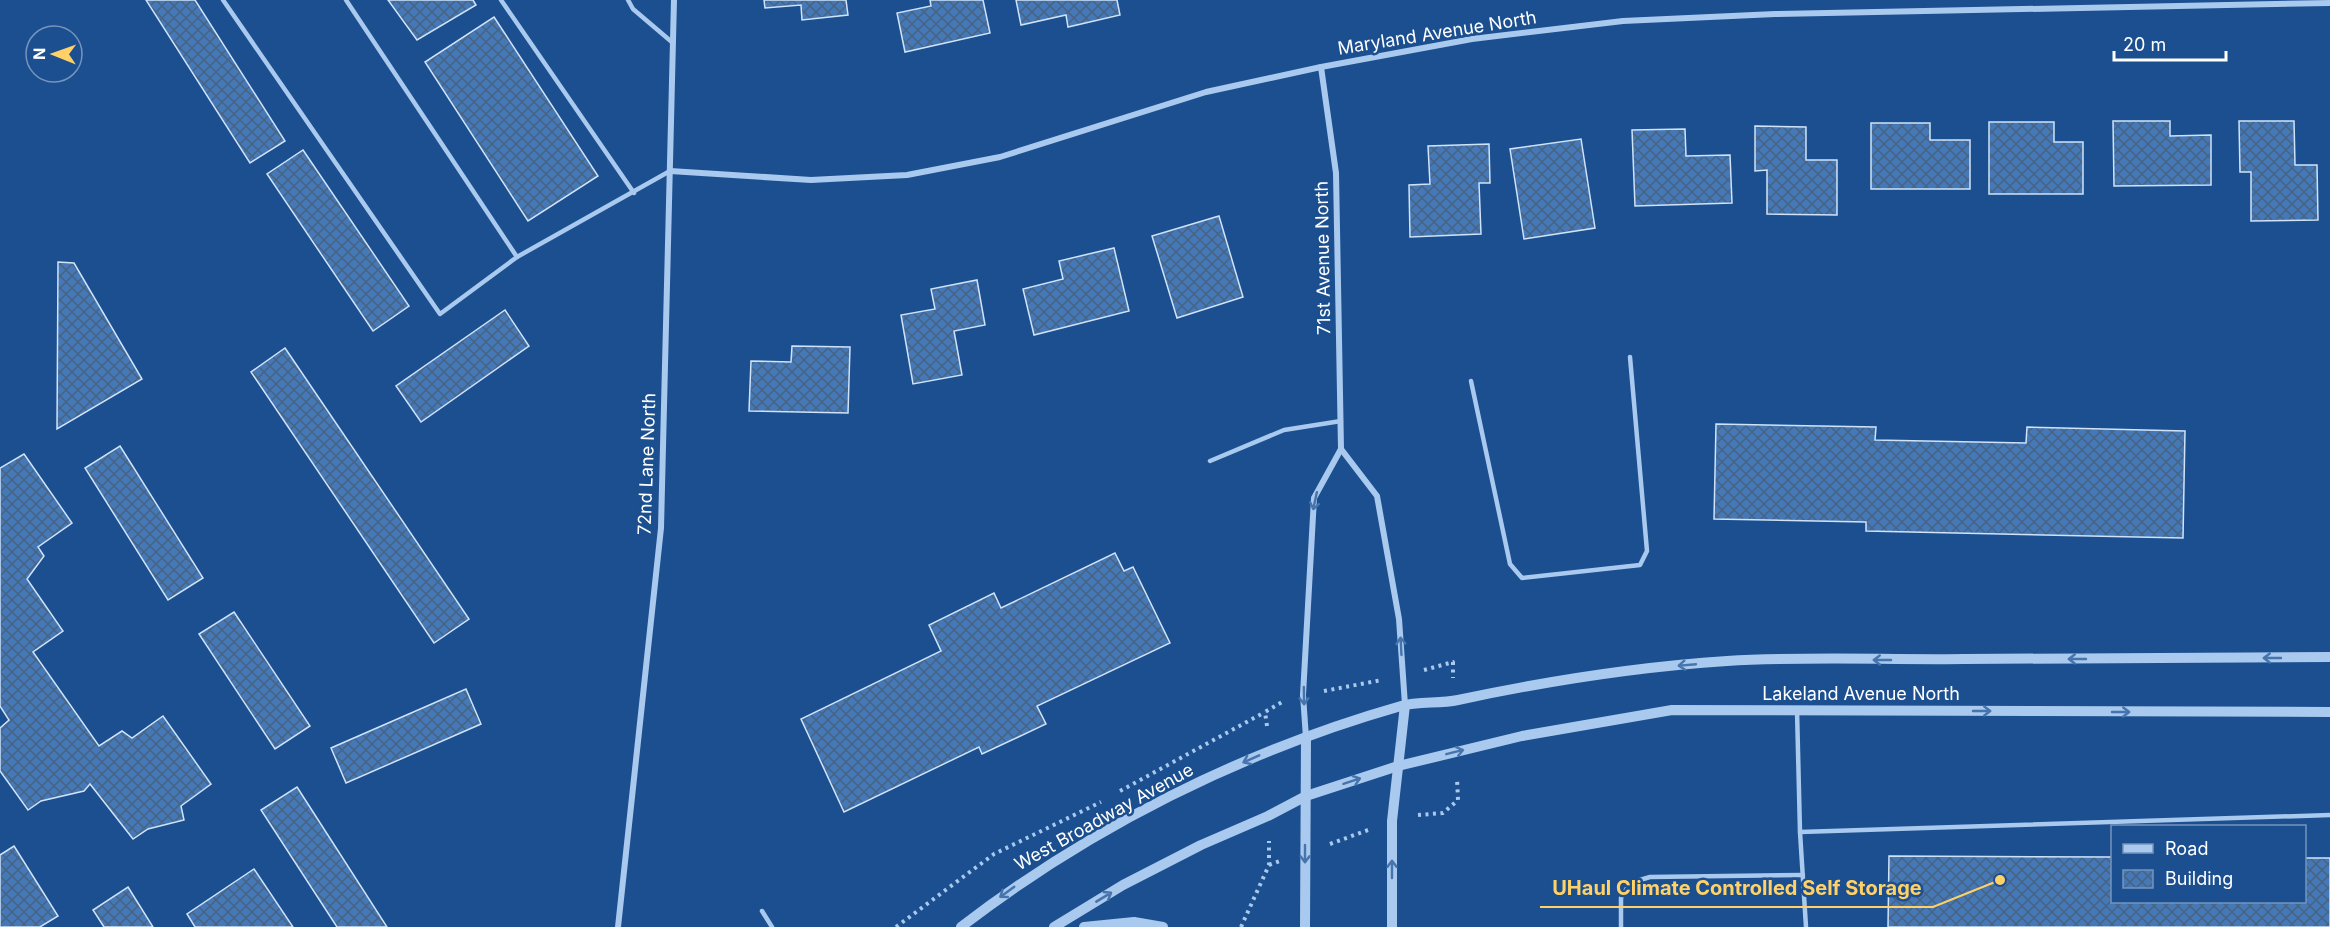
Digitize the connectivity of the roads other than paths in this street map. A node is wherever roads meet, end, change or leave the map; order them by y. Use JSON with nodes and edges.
{"nodes":[{"id":1,"x":224,"y":0,"type":"edge"},
{"id":2,"x":346,"y":0,"type":"edge"},
{"id":3,"x":501,"y":0,"type":"edge"},
{"id":4,"x":628,"y":0,"type":"edge"},
{"id":5,"x":674,"y":0,"type":"edge"},
{"id":6,"x":2330,"y":3,"type":"edge"},
{"id":7,"x":673,"y":43,"type":"junction"},
{"id":8,"x":1321,"y":67,"type":"junction"},
{"id":9,"x":670,"y":171,"type":"junction"},
{"id":10,"x":634,"y":193,"type":"junction"},
{"id":11,"x":517,"y":257,"type":"junction"},
{"id":12,"x":1630,"y":357,"type":"dead end"},
{"id":13,"x":1471,"y":381,"type":"dead end"},
{"id":14,"x":1341,"y":421,"type":"junction"},
{"id":15,"x":1341,"y":449,"type":"junction"},
{"id":16,"x":1210,"y":461,"type":"dead end"},
{"id":17,"x":2330,"y":657,"type":"edge"},
{"id":18,"x":1405,"y":705,"type":"junction"},
{"id":19,"x":1797,"y":710,"type":"junction"},
{"id":20,"x":2330,"y":712,"type":"edge"},
{"id":21,"x":1306,"y":738,"type":"junction"},
{"id":22,"x":1398,"y":766,"type":"junction"},
{"id":23,"x":1306,"y":796,"type":"junction"},
{"id":24,"x":2330,"y":815,"type":"edge"},
{"id":25,"x":1800,"y":832,"type":"junction"},
{"id":26,"x":1803,"y":875,"type":"junction"},
{"id":27,"x":762,"y":911,"type":"dead end"},
{"id":28,"x":618,"y":927,"type":"edge"},
{"id":29,"x":772,"y":927,"type":"edge"},
{"id":30,"x":961,"y":927,"type":"edge"},
{"id":31,"x":1054,"y":927,"type":"edge"},
{"id":32,"x":1084,"y":927,"type":"edge"},
{"id":33,"x":1163,"y":927,"type":"edge"},
{"id":34,"x":1305,"y":927,"type":"edge"},
{"id":35,"x":1392,"y":927,"type":"edge"},
{"id":36,"x":1621,"y":927,"type":"edge"},
{"id":37,"x":1806,"y":927,"type":"edge"}],
"edges":[{"from":1,"to":11,"type":"lane"},
{"from":2,"to":11,"type":"lane"},
{"from":3,"to":10,"type":"lane"},
{"from":4,"to":7,"type":"lane"},
{"from":5,"to":7,"type":"street","name":"72nd Lane North"},
{"from":6,"to":8,"type":"street","name":"Maryland Avenue North"},
{"from":7,"to":9,"type":"street","name":"72nd Lane North"},
{"from":8,"to":9,"type":"street","name":"Maryland Avenue North"},
{"from":8,"to":14,"type":"street","name":"71st Avenue North"},
{"from":9,"to":10,"type":"lane"},
{"from":9,"to":28,"type":"street","name":"72nd Lane North"},
{"from":10,"to":11,"type":"lane"},
{"from":12,"to":13,"type":"lane"},
{"from":14,"to":15,"type":"street","name":"71st Avenue North"},
{"from":14,"to":16,"type":"lane"},
{"from":18,"to":15,"type":"street","one_way":true},
{"from":15,"to":21,"type":"street","name":"71st Avenue North","one_way":true},
{"from":17,"to":18,"type":"street","name":"Lakeland Avenue North","one_way":true},
{"from":18,"to":21,"type":"street","name":"West Broadway Avenue"},
{"from":18,"to":22,"type":"street"},
{"from":19,"to":20,"type":"street","name":"Lakeland Avenue North","one_way":true},
{"from":22,"to":19,"type":"street","name":"Lakeland Avenue North","one_way":true},
{"from":19,"to":25,"type":"lane"},
{"from":21,"to":23,"type":"street"},
{"from":21,"to":30,"type":"street","name":"West Broadway Avenue","one_way":true},
{"from":23,"to":22,"type":"street","one_way":true},
{"from":35,"to":22,"type":"street","one_way":true},
{"from":31,"to":23,"type":"street","one_way":true},
{"from":23,"to":34,"type":"street","one_way":true},
{"from":24,"to":25,"type":"lane"},
{"from":25,"to":26,"type":"lane"},
{"from":26,"to":36,"type":"lane"},
{"from":26,"to":37,"type":"lane"},
{"from":27,"to":29,"type":"lane"},
{"from":32,"to":33,"type":"street"}]}
